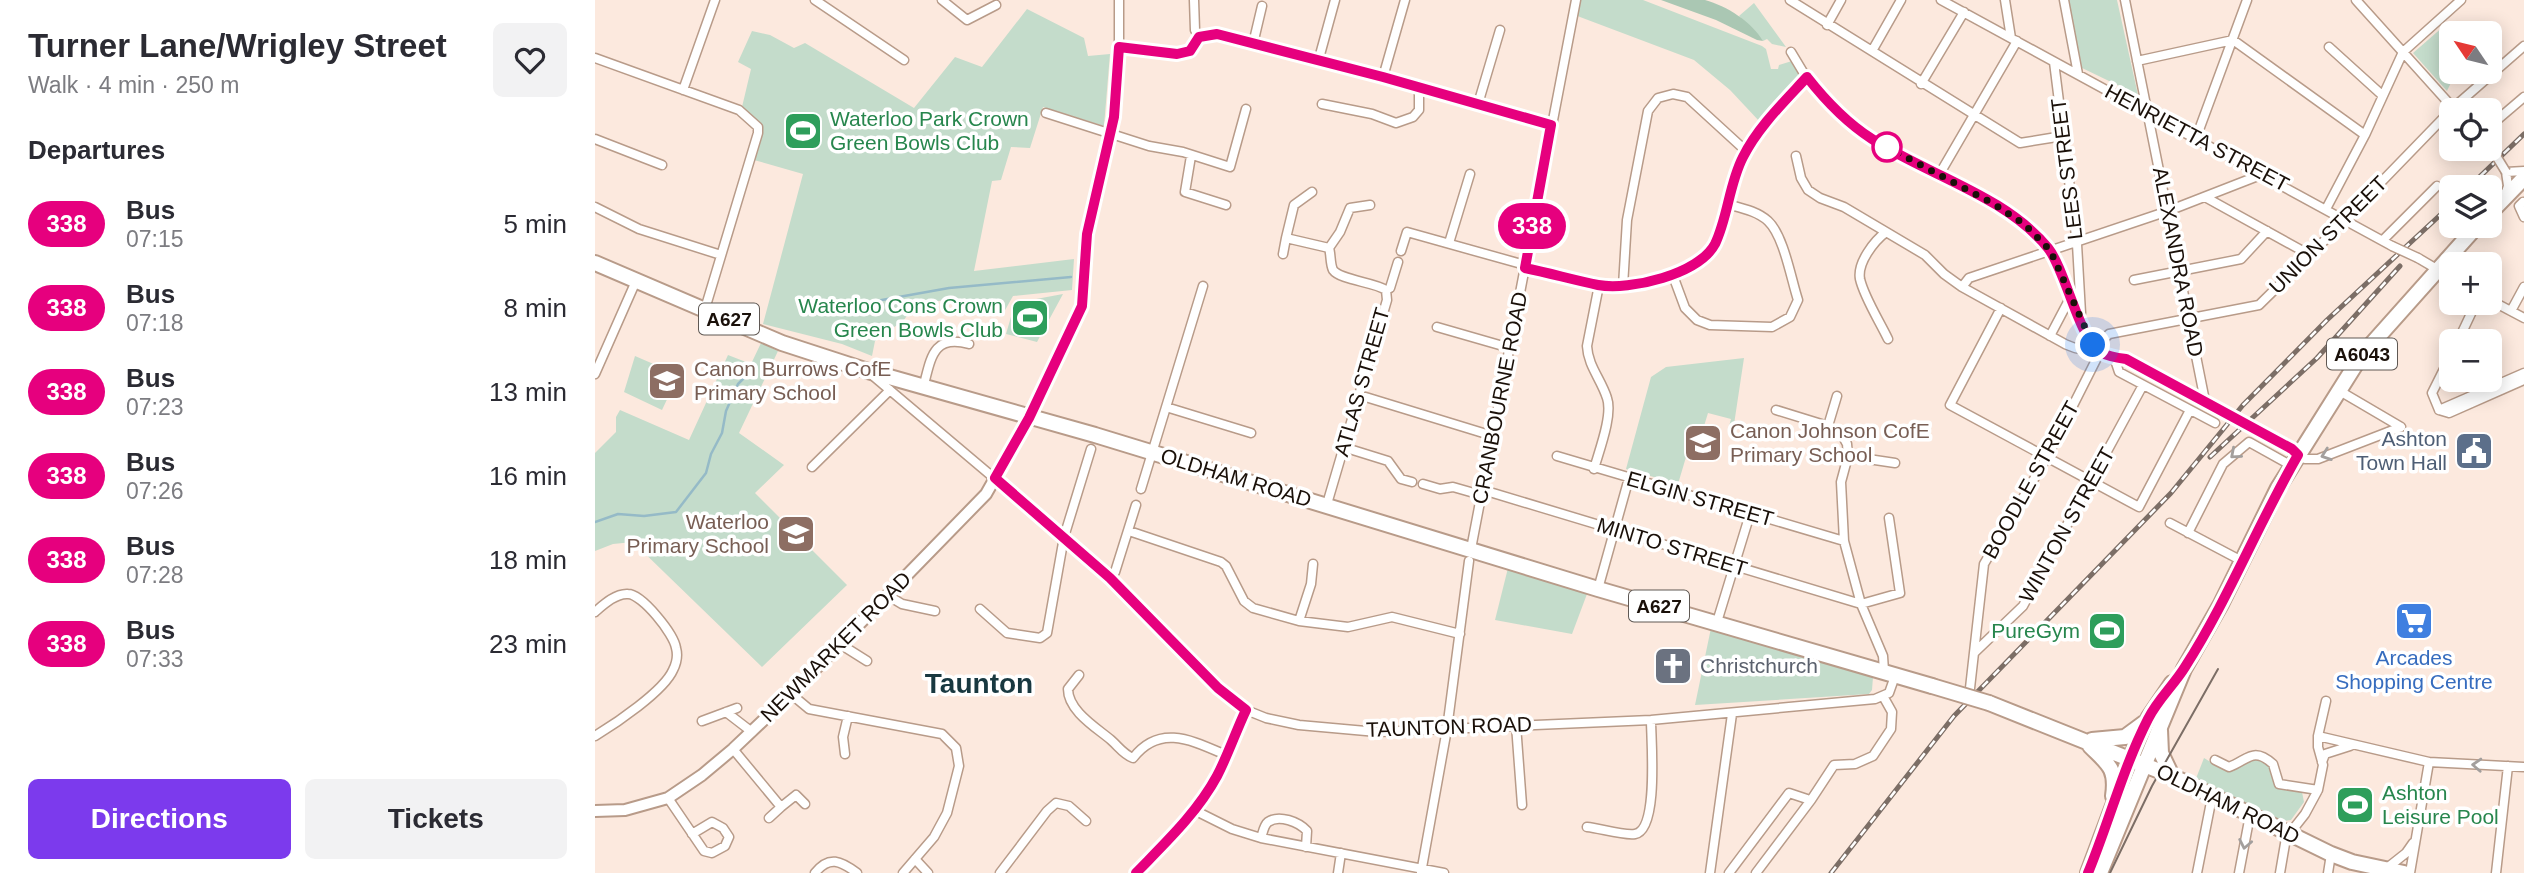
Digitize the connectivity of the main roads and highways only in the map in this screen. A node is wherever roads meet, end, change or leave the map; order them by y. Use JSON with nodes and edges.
{"nodes":[{"id":1,"x":2524,"y":178,"type":"edge"},
{"id":2,"x":2502,"y":201,"type":"edge"},
{"id":3,"x":2466,"y":238,"type":"edge"},
{"id":4,"x":595,"y":264,"type":"edge"},
{"id":5,"x":2155,"y":721,"type":"junction"},
{"id":6,"x":2084,"y":740,"type":"junction"},
{"id":7,"x":2137,"y":761,"type":"junction"},
{"id":8,"x":2172,"y":776,"type":"junction"},
{"id":9,"x":2112,"y":811,"type":"junction"},
{"id":10,"x":2384,"y":871,"type":"edge"},
{"id":11,"x":2088,"y":873,"type":"edge"},
{"id":12,"x":2100,"y":873,"type":"edge"},
{"id":13,"x":2404,"y":873,"type":"edge"}],
"edges":[{"from":1,"to":2,"type":"highway"},
{"from":3,"to":5,"type":"highway","number":"A6043"},
{"from":4,"to":6,"type":"highway","name":"OLDHAM ROAD","number":"A627","bridge":true},
{"from":5,"to":6,"type":"highway"},
{"from":5,"to":7,"type":"highway","number":"A6043"},
{"from":5,"to":8,"type":"highway"},
{"from":6,"to":7,"type":"highway","name":"OLDHAM ROAD","number":"A627"},
{"from":6,"to":9,"type":"highway","number":"A627"},
{"from":7,"to":8,"type":"highway","name":"OLDHAM ROAD","number":"A627"},
{"from":7,"to":9,"type":"highway"},
{"from":7,"to":12,"type":"highway"},
{"from":8,"to":10,"type":"highway","name":"OLDHAM ROAD","number":"A627"},
{"from":9,"to":11,"type":"highway","number":"A627"},
{"from":10,"to":13,"type":"highway","name":"OLDHAM ROAD","number":"A627"}]}
